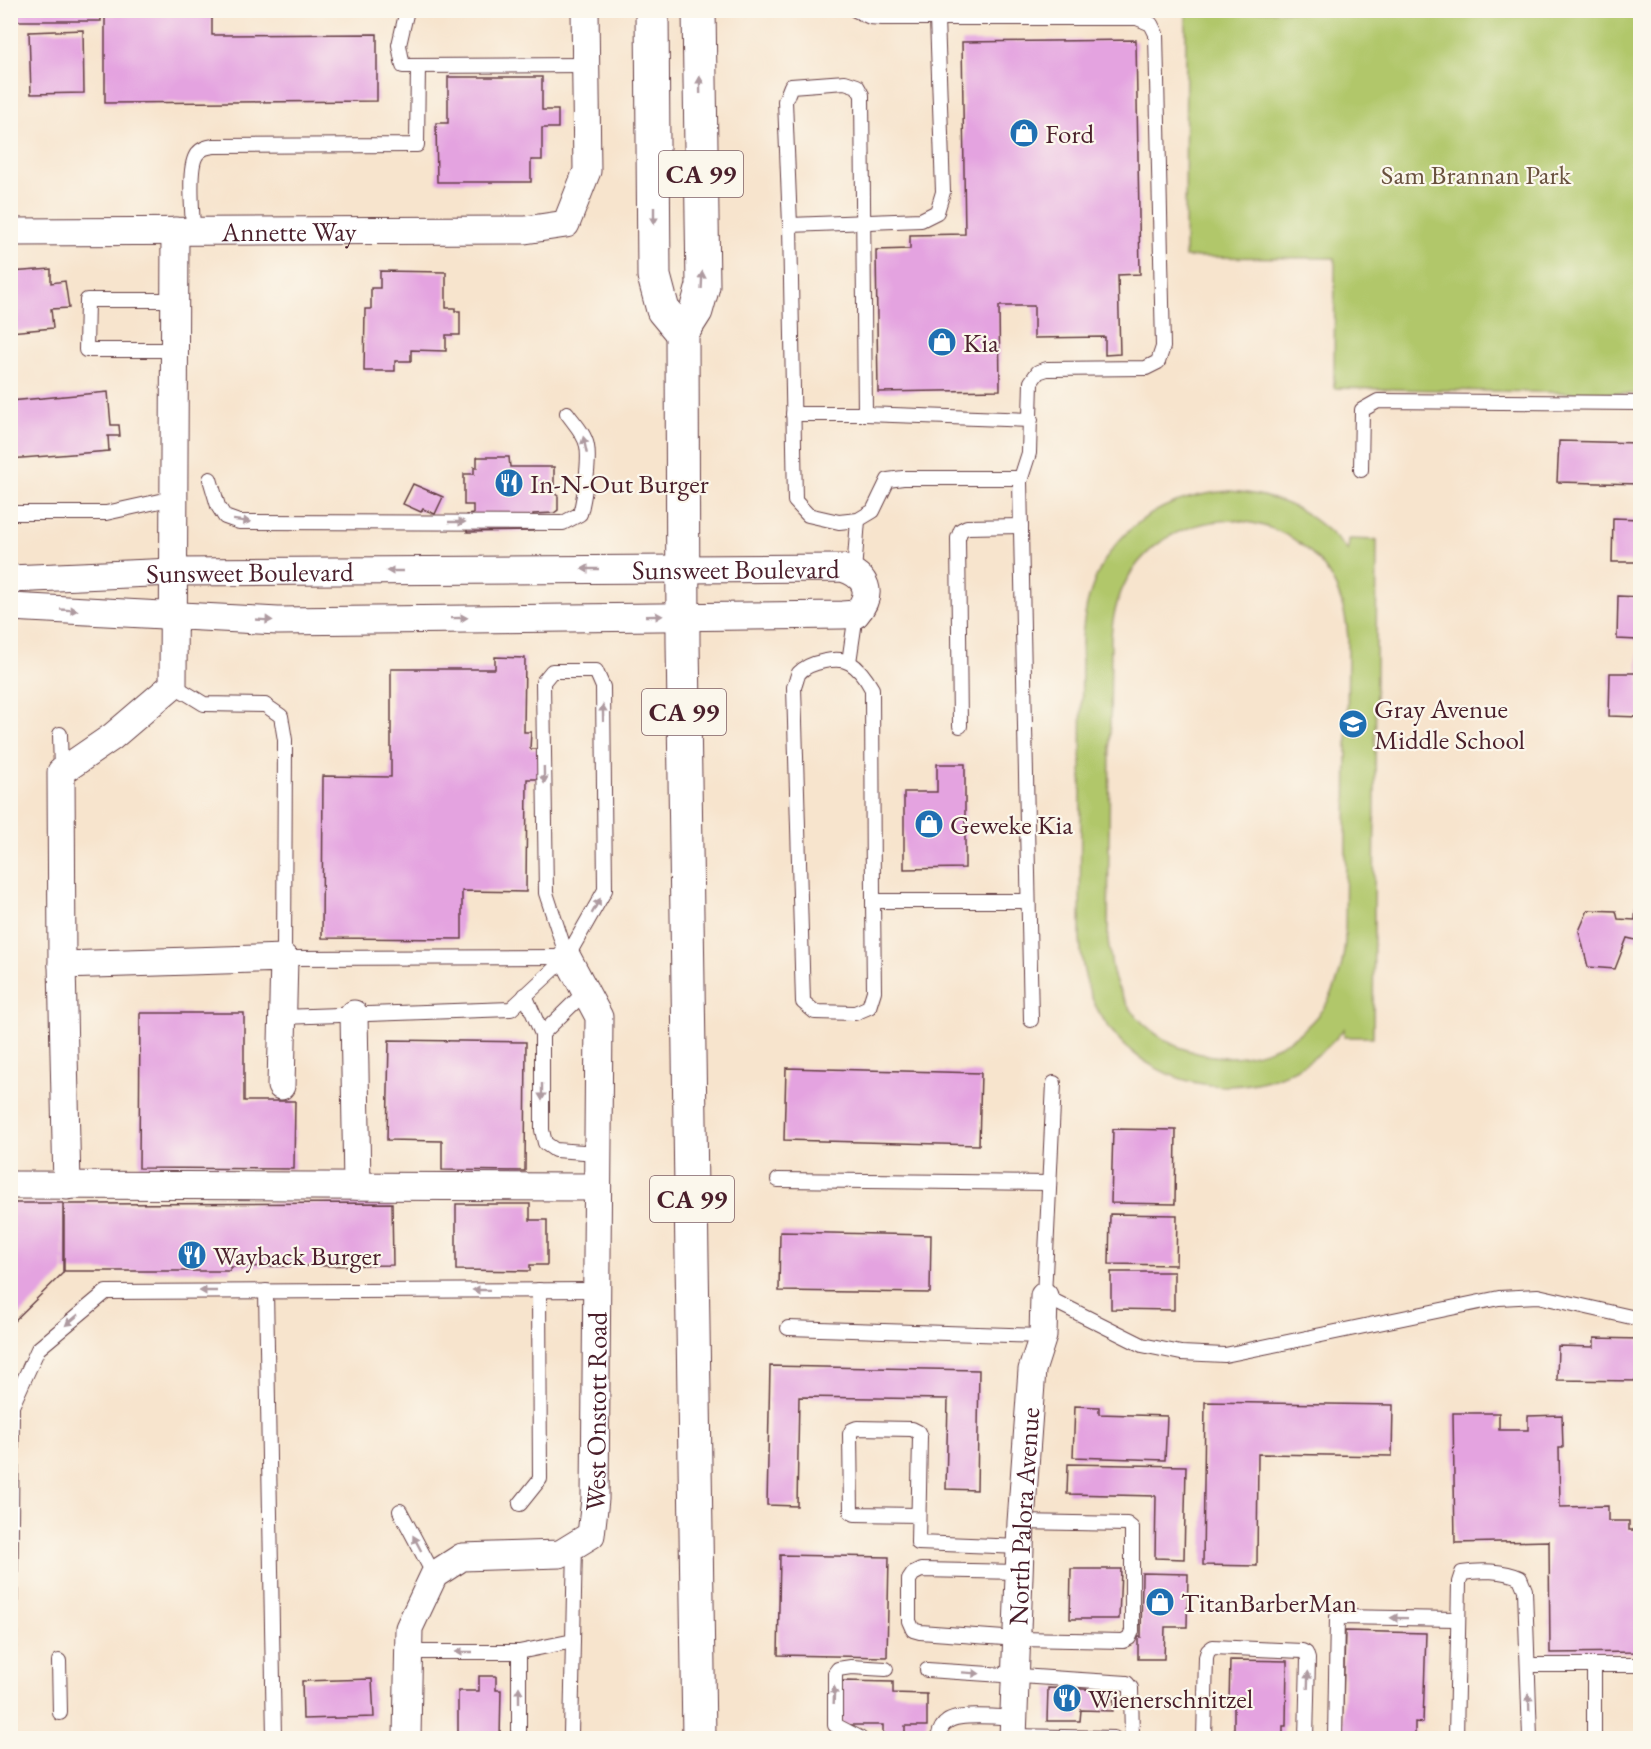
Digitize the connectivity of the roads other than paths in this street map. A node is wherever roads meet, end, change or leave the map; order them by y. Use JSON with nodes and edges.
{"nodes":[{"id":1,"x":407,"y":10,"type":"edge"},
{"id":2,"x":585,"y":10,"type":"edge"},
{"id":3,"x":652,"y":10,"type":"edge"},
{"id":4,"x":699,"y":10,"type":"edge"},
{"id":5,"x":855,"y":10,"type":"edge"},
{"id":6,"x":937,"y":18,"type":"junction"},
{"id":7,"x":586,"y":65,"type":"junction"},
{"id":8,"x":418,"y":66,"type":"junction"},
{"id":9,"x":864,"y":222,"type":"junction"},
{"id":10,"x":790,"y":225,"type":"junction"},
{"id":11,"x":184,"y":231,"type":"junction"},
{"id":12,"x":10,"y":232,"type":"edge"},
{"id":13,"x":175,"y":300,"type":"junction"},
{"id":14,"x":682,"y":333,"type":"junction"},
{"id":15,"x":175,"y":350,"type":"junction"},
{"id":16,"x":1641,"y":403,"type":"edge"},
{"id":17,"x":567,"y":413,"type":"dead end"},
{"id":18,"x":793,"y":414,"type":"junction"},
{"id":19,"x":865,"y":414,"type":"junction"},
{"id":20,"x":1031,"y":420,"type":"junction"},
{"id":21,"x":1361,"y":470,"type":"dead end"},
{"id":22,"x":1021,"y":478,"type":"junction"},
{"id":23,"x":210,"y":479,"type":"dead end"},
{"id":24,"x":174,"y":498,"type":"junction"},
{"id":25,"x":10,"y":513,"type":"edge"},
{"id":26,"x":858,"y":520,"type":"junction"},
{"id":27,"x":1021,"y":526,"type":"junction"},
{"id":28,"x":683,"y":568,"type":"junction"},
{"id":29,"x":174,"y":572,"type":"junction"},
{"id":30,"x":854,"y":572,"type":"junction"},
{"id":31,"x":10,"y":579,"type":"edge"},
{"id":32,"x":10,"y":607,"type":"edge"},
{"id":33,"x":856,"y":614,"type":"junction"},
{"id":34,"x":174,"y":615,"type":"junction"},
{"id":35,"x":683,"y":615,"type":"junction"},
{"id":36,"x":849,"y":662,"type":"junction"},
{"id":37,"x":173,"y":685,"type":"junction"},
{"id":38,"x":960,"y":726,"type":"dead end"},
{"id":39,"x":60,"y":734,"type":"dead end"},
{"id":40,"x":61,"y":772,"type":"junction"},
{"id":41,"x":873,"y":901,"type":"junction"},
{"id":42,"x":1028,"y":901,"type":"junction"},
{"id":43,"x":567,"y":957,"type":"junction"},
{"id":44,"x":284,"y":958,"type":"junction"},
{"id":45,"x":62,"y":965,"type":"junction"},
{"id":46,"x":585,"y":992,"type":"junction"},
{"id":47,"x":525,"y":995,"type":"junction"},
{"id":48,"x":354,"y":1014,"type":"junction"},
{"id":49,"x":282,"y":1017,"type":"junction"},
{"id":50,"x":1031,"y":1020,"type":"dead end"},
{"id":51,"x":542,"y":1034,"type":"junction"},
{"id":52,"x":1054,"y":1083,"type":"dead end"},
{"id":53,"x":281,"y":1086,"type":"dead end"},
{"id":54,"x":598,"y":1153,"type":"junction"},
{"id":55,"x":778,"y":1180,"type":"dead end"},
{"id":56,"x":1049,"y":1183,"type":"junction"},
{"id":57,"x":10,"y":1185,"type":"edge"},
{"id":58,"x":67,"y":1186,"type":"junction"},
{"id":59,"x":357,"y":1186,"type":"junction"},
{"id":60,"x":597,"y":1187,"type":"junction"},
{"id":61,"x":539,"y":1290,"type":"junction"},
{"id":62,"x":596,"y":1290,"type":"junction"},
{"id":63,"x":266,"y":1291,"type":"junction"},
{"id":64,"x":1044,"y":1296,"type":"junction"},
{"id":65,"x":1641,"y":1319,"type":"edge"},
{"id":66,"x":788,"y":1328,"type":"dead end"},
{"id":67,"x":1043,"y":1335,"type":"junction"},
{"id":68,"x":520,"y":1504,"type":"dead end"},
{"id":69,"x":400,"y":1511,"type":"dead end"},
{"id":70,"x":918,"y":1515,"type":"junction"},
{"id":71,"x":574,"y":1545,"type":"junction"},
{"id":72,"x":1020,"y":1547,"type":"junction"},
{"id":73,"x":434,"y":1575,"type":"junction"},
{"id":74,"x":1457,"y":1619,"type":"junction"},
{"id":75,"x":1018,"y":1639,"type":"junction"},
{"id":76,"x":573,"y":1641,"type":"junction"},
{"id":77,"x":10,"y":1643,"type":"edge"},
{"id":78,"x":409,"y":1652,"type":"junction"},
{"id":79,"x":519,"y":1652,"type":"junction"},
{"id":80,"x":59,"y":1661,"type":"dead end"},
{"id":81,"x":1528,"y":1665,"type":"junction"},
{"id":82,"x":1594,"y":1665,"type":"junction"},
{"id":83,"x":1641,"y":1665,"type":"edge"},
{"id":84,"x":886,"y":1669,"type":"dead end"},
{"id":85,"x":927,"y":1670,"type":"dead end"},
{"id":86,"x":1016,"y":1676,"type":"junction"},
{"id":87,"x":60,"y":1713,"type":"dead end"},
{"id":88,"x":1013,"y":1731,"type":"edge"},
{"id":89,"x":571,"y":1734,"type":"dead end"},
{"id":90,"x":274,"y":1738,"type":"edge"},
{"id":91,"x":407,"y":1738,"type":"edge"},
{"id":92,"x":519,"y":1738,"type":"edge"},
{"id":93,"x":699,"y":1738,"type":"edge"},
{"id":94,"x":860,"y":1738,"type":"edge"},
{"id":95,"x":938,"y":1738,"type":"edge"},
{"id":96,"x":1114,"y":1738,"type":"edge"},
{"id":97,"x":1132,"y":1738,"type":"edge"},
{"id":98,"x":1204,"y":1738,"type":"edge"},
{"id":99,"x":1306,"y":1738,"type":"edge"},
{"id":100,"x":1335,"y":1738,"type":"edge"},
{"id":101,"x":1456,"y":1738,"type":"edge"},
{"id":102,"x":1530,"y":1738,"type":"edge"},
{"id":103,"x":1594,"y":1738,"type":"edge"}],
"edges":[{"from":1,"to":8,"type":"lane"},
{"from":2,"to":7,"type":"street"},
{"from":3,"to":14,"type":"highway","number":"CA 99","one_way":true},
{"from":14,"to":4,"type":"highway","number":"CA 99","one_way":true},
{"from":5,"to":6,"type":"lane"},
{"from":6,"to":9,"type":"lane"},
{"from":6,"to":20,"type":"lane"},
{"from":7,"to":8,"type":"lane"},
{"from":7,"to":11,"type":"street","name":"Annette Way"},
{"from":8,"to":11,"type":"lane"},
{"from":9,"to":10,"type":"lane"},
{"from":9,"to":10,"type":"lane"},
{"from":9,"to":19,"type":"lane"},
{"from":10,"to":18,"type":"lane"},
{"from":11,"to":12,"type":"street","name":"Annette Way"},
{"from":11,"to":13,"type":"street"},
{"from":13,"to":15,"type":"street"},
{"from":13,"to":15,"type":"lane"},
{"from":14,"to":28,"type":"highway","number":"CA 99"},
{"from":15,"to":24,"type":"street"},
{"from":16,"to":21,"type":"lane"},
{"from":23,"to":17,"type":"lane","one_way":true},
{"from":18,"to":19,"type":"lane"},
{"from":18,"to":26,"type":"lane"},
{"from":19,"to":20,"type":"lane"},
{"from":20,"to":22,"type":"lane"},
{"from":22,"to":26,"type":"lane"},
{"from":22,"to":27,"type":"lane"},
{"from":24,"to":25,"type":"lane"},
{"from":24,"to":29,"type":"street"},
{"from":26,"to":30,"type":"lane"},
{"from":27,"to":38,"type":"lane"},
{"from":27,"to":42,"type":"lane"},
{"from":28,"to":29,"type":"street","name":"Sunsweet Boulevard","one_way":true},
{"from":28,"to":30,"type":"street","name":"Sunsweet Boulevard"},
{"from":28,"to":35,"type":"highway","number":"CA 99"},
{"from":29,"to":31,"type":"street","name":"Sunsweet Boulevard"},
{"from":29,"to":34,"type":"street"},
{"from":30,"to":33,"type":"street","name":"Sunsweet Boulevard"},
{"from":32,"to":34,"type":"street","name":"Sunsweet Boulevard","one_way":true},
{"from":33,"to":35,"type":"street","name":"Sunsweet Boulevard"},
{"from":33,"to":36,"type":"lane"},
{"from":34,"to":35,"type":"street","name":"Sunsweet Boulevard","one_way":true},
{"from":34,"to":37,"type":"street"},
{"from":35,"to":93,"type":"highway","number":"CA 99"},
{"from":36,"to":41,"type":"lane"},
{"from":36,"to":41,"type":"lane"},
{"from":37,"to":40,"type":"street"},
{"from":37,"to":44,"type":"lane"},
{"from":39,"to":40,"type":"lane"},
{"from":40,"to":45,"type":"street"},
{"from":41,"to":42,"type":"lane"},
{"from":42,"to":50,"type":"lane"},
{"from":43,"to":43,"type":"lane","one_way":true},
{"from":43,"to":44,"type":"lane"},
{"from":43,"to":46,"type":"street","name":"West Onstott Road"},
{"from":43,"to":47,"type":"lane"},
{"from":44,"to":45,"type":"street"},
{"from":44,"to":49,"type":"street"},
{"from":45,"to":58,"type":"street"},
{"from":46,"to":51,"type":"lane"},
{"from":46,"to":54,"type":"street","name":"West Onstott Road"},
{"from":47,"to":48,"type":"lane"},
{"from":47,"to":51,"type":"lane"},
{"from":48,"to":49,"type":"lane"},
{"from":48,"to":59,"type":"street"},
{"from":49,"to":53,"type":"street"},
{"from":51,"to":54,"type":"lane","one_way":true},
{"from":52,"to":56,"type":"lane"},
{"from":54,"to":60,"type":"street","name":"West Onstott Road"},
{"from":55,"to":56,"type":"lane"},
{"from":56,"to":64,"type":"lane"},
{"from":57,"to":58,"type":"street"},
{"from":58,"to":59,"type":"street"},
{"from":59,"to":60,"type":"street"},
{"from":60,"to":62,"type":"street","name":"West Onstott Road"},
{"from":61,"to":62,"type":"lane"},
{"from":61,"to":63,"type":"lane","one_way":true},
{"from":61,"to":68,"type":"lane"},
{"from":62,"to":71,"type":"street","name":"West Onstott Road"},
{"from":63,"to":77,"type":"lane","one_way":true},
{"from":63,"to":90,"type":"lane"},
{"from":64,"to":65,"type":"lane"},
{"from":64,"to":67,"type":"street","name":"North Palora Avenue"},
{"from":66,"to":67,"type":"lane"},
{"from":67,"to":72,"type":"street","name":"North Palora Avenue"},
{"from":73,"to":69,"type":"lane","one_way":true},
{"from":70,"to":70,"type":"lane"},
{"from":70,"to":72,"type":"lane"},
{"from":71,"to":73,"type":"street","name":"West Onstott Road"},
{"from":71,"to":76,"type":"lane"},
{"from":72,"to":75,"type":"street","name":"North Palora Avenue"},
{"from":72,"to":75,"type":"lane"},
{"from":72,"to":75,"type":"lane"},
{"from":73,"to":78,"type":"street"},
{"from":74,"to":81,"type":"lane"},
{"from":74,"to":100,"type":"lane","one_way":true},
{"from":74,"to":101,"type":"lane"},
{"from":75,"to":86,"type":"street","name":"North Palora Avenue"},
{"from":76,"to":79,"type":"lane"},
{"from":76,"to":89,"type":"lane"},
{"from":79,"to":78,"type":"lane","one_way":true},
{"from":78,"to":91,"type":"street"},
{"from":92,"to":79,"type":"lane","one_way":true},
{"from":80,"to":87,"type":"lane"},
{"from":81,"to":82,"type":"lane"},
{"from":102,"to":81,"type":"lane","one_way":true},
{"from":82,"to":83,"type":"lane"},
{"from":82,"to":103,"type":"lane"},
{"from":94,"to":84,"type":"lane","one_way":true},
{"from":85,"to":86,"type":"lane","one_way":true},
{"from":86,"to":88,"type":"street","name":"North Palora Avenue"},
{"from":86,"to":97,"type":"lane"},
{"from":88,"to":95,"type":"lane"},
{"from":88,"to":96,"type":"lane"},
{"from":99,"to":98,"type":"lane","one_way":true}]}
